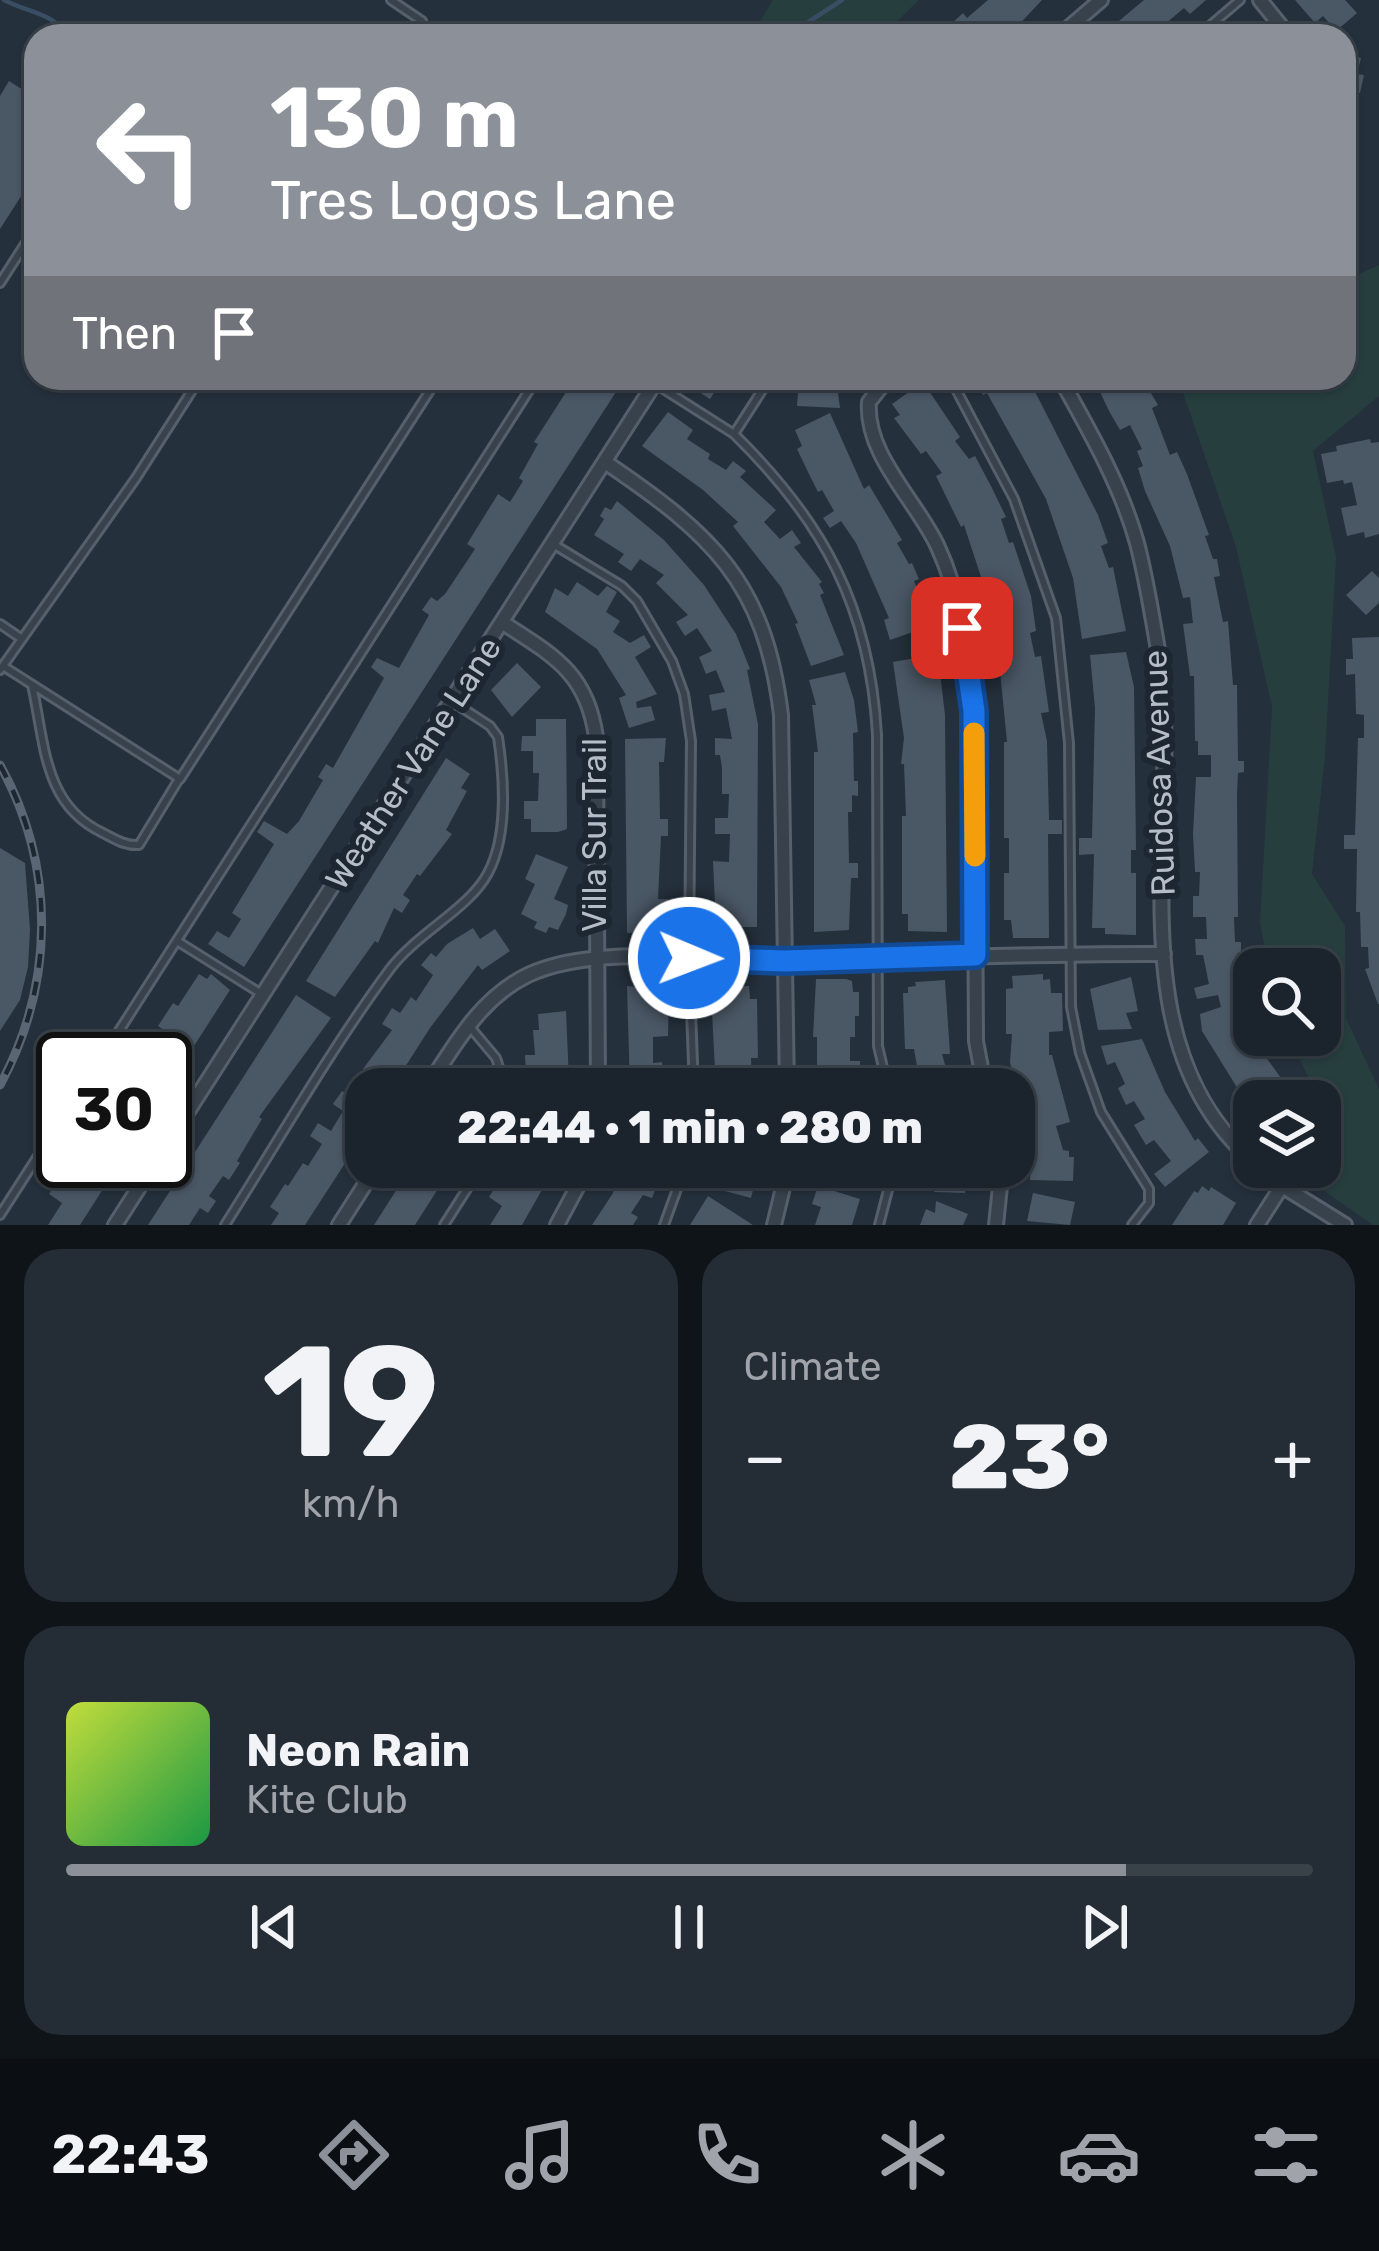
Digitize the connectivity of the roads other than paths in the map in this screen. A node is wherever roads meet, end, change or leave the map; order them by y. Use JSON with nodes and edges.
{"nodes":[{"id":1,"x":391,"y":0,"type":"edge"},
{"id":2,"x":1101,"y":0,"type":"edge"},
{"id":3,"x":1240,"y":0,"type":"edge"},
{"id":4,"x":1260,"y":0,"type":"edge"},
{"id":5,"x":423,"y":24,"type":"edge"},
{"id":6,"x":1073,"y":24,"type":"edge"},
{"id":7,"x":1212,"y":24,"type":"edge"},
{"id":8,"x":1279,"y":24,"type":"edge"},
{"id":9,"x":24,"y":246,"type":"edge"},
{"id":10,"x":0,"y":283,"type":"edge"},
{"id":11,"x":192,"y":390,"type":"edge"},
{"id":12,"x":430,"y":390,"type":"edge"},
{"id":13,"x":529,"y":390,"type":"edge"},
{"id":14,"x":650,"y":390,"type":"edge"},
{"id":15,"x":670,"y":390,"type":"edge"},
{"id":16,"x":762,"y":390,"type":"edge"},
{"id":17,"x":878,"y":390,"type":"edge"},
{"id":18,"x":956,"y":390,"type":"edge"},
{"id":19,"x":1067,"y":390,"type":"edge"},
{"id":20,"x":734,"y":434,"type":"junction"},
{"id":21,"x":605,"y":462,"type":"junction"},
{"id":22,"x":554,"y":544,"type":"junction"},
{"id":23,"x":503,"y":622,"type":"junction"},
{"id":24,"x":0,"y":624,"type":"edge"},
{"id":25,"x":22,"y":639,"type":"junction"},
{"id":26,"x":1,"y":668,"type":"edge"},
{"id":27,"x":32,"y":685,"type":"junction"},
{"id":28,"x":453,"y":702,"type":"junction"},
{"id":29,"x":179,"y":778,"type":"junction"},
{"id":30,"x":177,"y":941,"type":"junction"},
{"id":31,"x":1068,"y":953,"type":"junction"},
{"id":32,"x":1164,"y":954,"type":"junction"},
{"id":33,"x":975,"y":955,"type":"junction"},
{"id":34,"x":689,"y":958,"type":"junction"},
{"id":35,"x":878,"y":958,"type":"junction"},
{"id":36,"x":594,"y":959,"type":"junction"},
{"id":37,"x":785,"y":961,"type":"junction"},
{"id":38,"x":263,"y":995,"type":"junction"},
{"id":39,"x":467,"y":1025,"type":"junction"},
{"id":40,"x":118,"y":1032,"type":"edge"},
{"id":41,"x":439,"y":1068,"type":"edge"},
{"id":42,"x":499,"y":1068,"type":"edge"},
{"id":43,"x":597,"y":1068,"type":"edge"},
{"id":44,"x":693,"y":1068,"type":"edge"},
{"id":45,"x":788,"y":1068,"type":"edge"},
{"id":46,"x":883,"y":1068,"type":"edge"},
{"id":47,"x":981,"y":1068,"type":"edge"},
{"id":48,"x":192,"y":1105,"type":"edge"},
{"id":49,"x":1233,"y":1144,"type":"edge"},
{"id":50,"x":36,"y":1159,"type":"edge"},
{"id":51,"x":139,"y":1188,"type":"edge"},
{"id":52,"x":363,"y":1188,"type":"edge"},
{"id":53,"x":467,"y":1188,"type":"edge"},
{"id":54,"x":577,"y":1188,"type":"edge"},
{"id":55,"x":677,"y":1188,"type":"edge"},
{"id":56,"x":785,"y":1188,"type":"edge"},
{"id":57,"x":889,"y":1188,"type":"edge"},
{"id":58,"x":1000,"y":1188,"type":"edge"},
{"id":59,"x":1281,"y":1188,"type":"edge"},
{"id":60,"x":1285,"y":1188,"type":"edge"},
{"id":61,"x":0,"y":1215,"type":"edge"},
{"id":62,"x":115,"y":1225,"type":"edge"},
{"id":63,"x":224,"y":1225,"type":"edge"},
{"id":64,"x":339,"y":1225,"type":"edge"},
{"id":65,"x":443,"y":1225,"type":"edge"},
{"id":66,"x":557,"y":1225,"type":"edge"},
{"id":67,"x":664,"y":1225,"type":"edge"},
{"id":68,"x":774,"y":1225,"type":"edge"},
{"id":69,"x":880,"y":1225,"type":"edge"},
{"id":70,"x":996,"y":1225,"type":"edge"},
{"id":71,"x":1132,"y":1225,"type":"edge"},
{"id":72,"x":1257,"y":1225,"type":"edge"},
{"id":73,"x":1345,"y":1225,"type":"edge"}],
"edges":[{"from":1,"to":5,"type":"lane"},
{"from":2,"to":6,"type":"street"},
{"from":3,"to":7,"type":"lane"},
{"from":4,"to":8,"type":"street"},
{"from":9,"to":10,"type":"lane"},
{"from":11,"to":25,"type":"lane"},
{"from":12,"to":29,"type":"lane"},
{"from":13,"to":30,"type":"lane"},
{"from":14,"to":21,"type":"street","name":"Weather Vane Lane"},
{"from":15,"to":20,"type":"lane"},
{"from":16,"to":20,"type":"lane"},
{"from":17,"to":33,"type":"street"},
{"from":18,"to":31,"type":"lane"},
{"from":19,"to":32,"type":"street","name":"Ruidosa Avenue"},
{"from":20,"to":35,"type":"lane"},
{"from":21,"to":22,"type":"street","name":"Weather Vane Lane"},
{"from":21,"to":37,"type":"street"},
{"from":22,"to":23,"type":"street","name":"Weather Vane Lane"},
{"from":22,"to":34,"type":"lane"},
{"from":23,"to":28,"type":"street","name":"Weather Vane Lane"},
{"from":23,"to":36,"type":"street","name":"Villa Sur Trail"},
{"from":24,"to":25,"type":"lane"},
{"from":25,"to":26,"type":"lane"},
{"from":26,"to":27,"type":"lane"},
{"from":27,"to":29,"type":"lane"},
{"from":27,"to":29,"type":"lane"},
{"from":28,"to":38,"type":"street","name":"Weather Vane Lane"},
{"from":28,"to":63,"type":"lane"},
{"from":30,"to":38,"type":"lane"},
{"from":30,"to":40,"type":"lane"},
{"from":31,"to":32,"type":"street"},
{"from":31,"to":33,"type":"street"},
{"from":31,"to":71,"type":"lane"},
{"from":32,"to":49,"type":"street","name":"Ruidosa Avenue"},
{"from":33,"to":35,"type":"street"},
{"from":33,"to":47,"type":"street"},
{"from":34,"to":36,"type":"street"},
{"from":34,"to":37,"type":"street"},
{"from":34,"to":44,"type":"lane"},
{"from":35,"to":37,"type":"street"},
{"from":35,"to":46,"type":"lane"},
{"from":36,"to":39,"type":"street"},
{"from":36,"to":43,"type":"street","name":"Villa Sur Trail"},
{"from":37,"to":45,"type":"street"},
{"from":38,"to":48,"type":"street","name":"Weather Vane Lane"},
{"from":39,"to":41,"type":"street"},
{"from":39,"to":42,"type":"lane"},
{"from":50,"to":61,"type":"lane"},
{"from":51,"to":62,"type":"street"},
{"from":52,"to":64,"type":"street"},
{"from":53,"to":65,"type":"lane"},
{"from":54,"to":66,"type":"street"},
{"from":55,"to":67,"type":"lane"},
{"from":56,"to":68,"type":"street"},
{"from":57,"to":69,"type":"lane"},
{"from":58,"to":70,"type":"street"},
{"from":59,"to":72,"type":"street"},
{"from":60,"to":73,"type":"street","name":"Ruidosa Avenue"}]}
